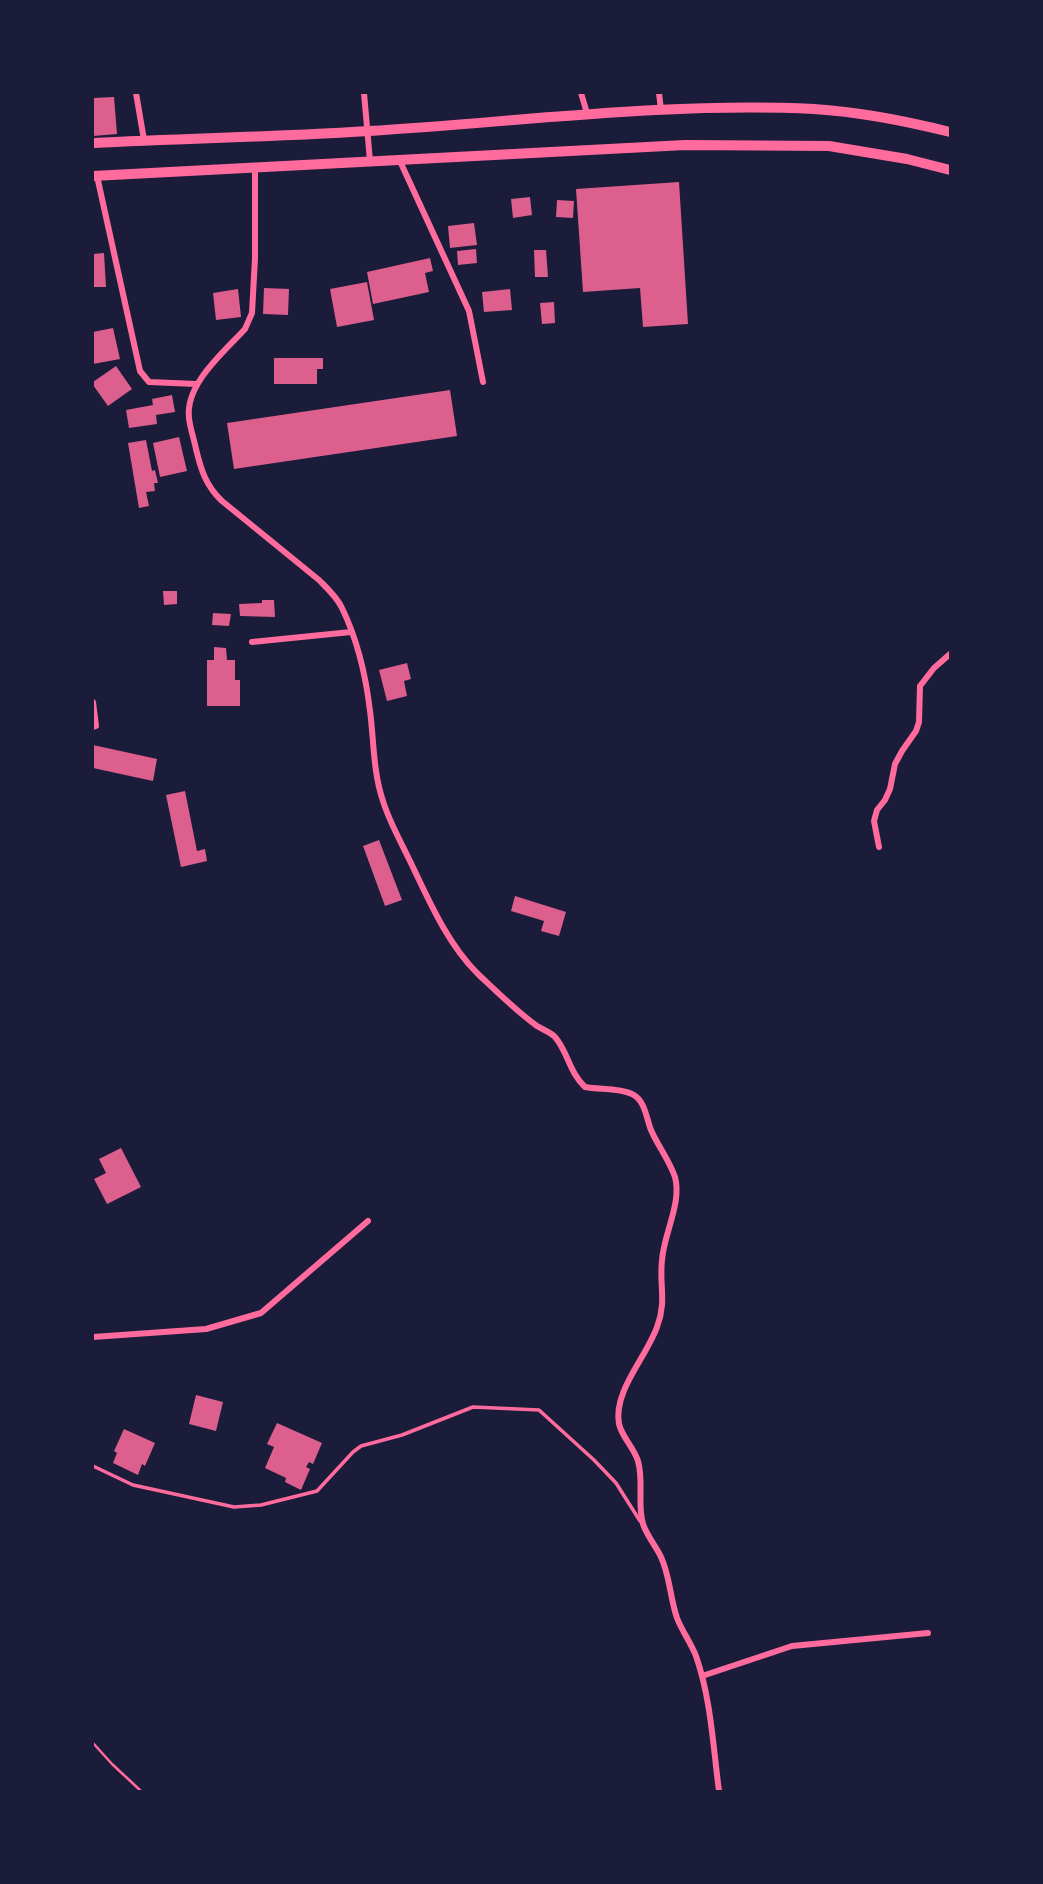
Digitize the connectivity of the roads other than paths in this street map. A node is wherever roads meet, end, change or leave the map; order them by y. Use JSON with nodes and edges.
{"nodes":[{"id":1,"x":136,"y":93,"type":"edge"},
{"id":2,"x":364,"y":93,"type":"edge"},
{"id":3,"x":581,"y":93,"type":"edge"},
{"id":4,"x":659,"y":93,"type":"edge"},
{"id":5,"x":661,"y":110,"type":"junction"},
{"id":6,"x":587,"y":113,"type":"junction"},
{"id":7,"x":368,"y":131,"type":"junction"},
{"id":8,"x":950,"y":132,"type":"edge"},
{"id":9,"x":144,"y":140,"type":"junction"},
{"id":10,"x":93,"y":143,"type":"edge"},
{"id":11,"x":399,"y":159,"type":"junction"},
{"id":12,"x":370,"y":161,"type":"junction"},
{"id":13,"x":255,"y":168,"type":"junction"},
{"id":14,"x":950,"y":170,"type":"edge"},
{"id":15,"x":95,"y":176,"type":"edge"},
{"id":16,"x":483,"y":382,"type":"dead end"},
{"id":17,"x":196,"y":384,"type":"junction"},
{"id":18,"x":351,"y":632,"type":"junction"},
{"id":19,"x":252,"y":642,"type":"dead end"},
{"id":20,"x":950,"y":654,"type":"edge"},
{"id":21,"x":93,"y":702,"type":"edge"},
{"id":22,"x":93,"y":727,"type":"edge"},
{"id":23,"x":879,"y":848,"type":"dead end"},
{"id":24,"x":368,"y":1221,"type":"dead end"},
{"id":25,"x":93,"y":1336,"type":"edge"},
{"id":26,"x":93,"y":1466,"type":"edge"},
{"id":27,"x":643,"y":1526,"type":"junction"},
{"id":28,"x":928,"y":1633,"type":"dead end"},
{"id":29,"x":702,"y":1676,"type":"junction"},
{"id":30,"x":719,"y":1791,"type":"edge"}],
"edges":[{"from":1,"to":9,"type":"street"},
{"from":2,"to":7,"type":"street"},
{"from":3,"to":6,"type":"street"},
{"from":4,"to":5,"type":"street"},
{"from":5,"to":6,"type":"highway"},
{"from":5,"to":8,"type":"highway"},
{"from":6,"to":7,"type":"highway"},
{"from":7,"to":9,"type":"highway"},
{"from":7,"to":12,"type":"street"},
{"from":9,"to":10,"type":"highway"},
{"from":11,"to":12,"type":"highway"},
{"from":11,"to":14,"type":"highway"},
{"from":11,"to":16,"type":"street"},
{"from":12,"to":13,"type":"highway"},
{"from":13,"to":15,"type":"highway"},
{"from":13,"to":17,"type":"street"},
{"from":15,"to":17,"type":"street"},
{"from":17,"to":18,"type":"street"},
{"from":18,"to":19,"type":"street"},
{"from":18,"to":27,"type":"street"},
{"from":20,"to":23,"type":"street"},
{"from":21,"to":22,"type":"street"},
{"from":24,"to":25,"type":"street"},
{"from":26,"to":27,"type":"lane"},
{"from":27,"to":29,"type":"street"},
{"from":28,"to":29,"type":"street"},
{"from":29,"to":30,"type":"street"}]}
